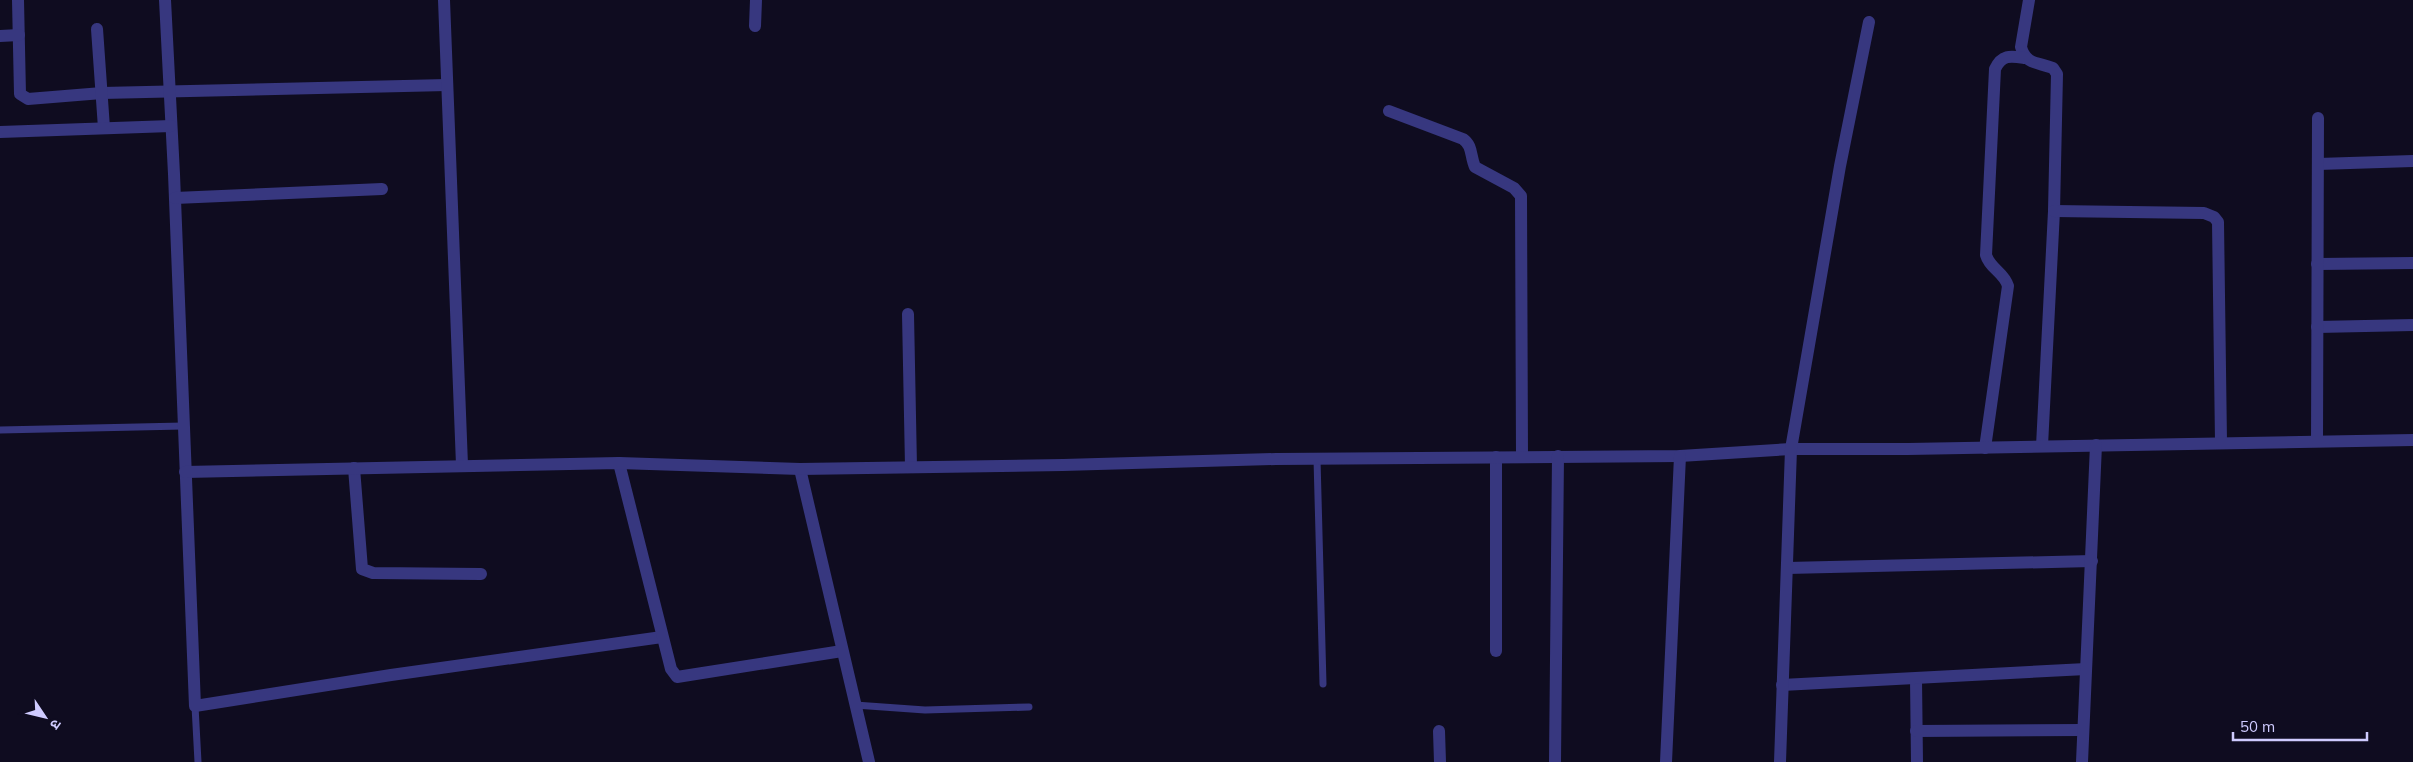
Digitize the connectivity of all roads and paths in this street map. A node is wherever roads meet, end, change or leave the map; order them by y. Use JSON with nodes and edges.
{"nodes":[{"id":1,"x":18,"y":0,"type":"edge"},
{"id":2,"x":165,"y":0,"type":"edge"},
{"id":3,"x":444,"y":0,"type":"edge"},
{"id":4,"x":756,"y":0,"type":"edge"},
{"id":5,"x":2029,"y":0,"type":"edge"},
{"id":6,"x":1869,"y":22,"type":"dead end"},
{"id":7,"x":755,"y":26,"type":"dead end"},
{"id":8,"x":97,"y":29,"type":"dead end"},
{"id":9,"x":18,"y":35,"type":"junction"},
{"id":10,"x":0,"y":36,"type":"edge"},
{"id":11,"x":2025,"y":58,"type":"junction"},
{"id":12,"x":448,"y":85,"type":"junction"},
{"id":13,"x":169,"y":92,"type":"junction"},
{"id":14,"x":102,"y":94,"type":"junction"},
{"id":15,"x":1389,"y":111,"type":"dead end"},
{"id":16,"x":2318,"y":118,"type":"dead end"},
{"id":17,"x":171,"y":126,"type":"junction"},
{"id":18,"x":104,"y":128,"type":"junction"},
{"id":19,"x":0,"y":132,"type":"edge"},
{"id":20,"x":2413,"y":161,"type":"edge"},
{"id":21,"x":2318,"y":164,"type":"junction"},
{"id":22,"x":382,"y":189,"type":"dead end"},
{"id":23,"x":175,"y":198,"type":"junction"},
{"id":24,"x":2054,"y":211,"type":"junction"},
{"id":25,"x":2413,"y":263,"type":"edge"},
{"id":26,"x":2317,"y":264,"type":"junction"},
{"id":27,"x":908,"y":314,"type":"dead end"},
{"id":28,"x":2413,"y":325,"type":"edge"},
{"id":29,"x":2317,"y":327,"type":"junction"},
{"id":30,"x":183,"y":426,"type":"junction"},
{"id":31,"x":0,"y":430,"type":"edge"},
{"id":32,"x":2413,"y":440,"type":"edge"},
{"id":33,"x":2317,"y":441,"type":"junction"},
{"id":34,"x":2220,"y":442,"type":"junction"},
{"id":35,"x":2096,"y":445,"type":"junction"},
{"id":36,"x":2042,"y":446,"type":"junction"},
{"id":37,"x":1985,"y":448,"type":"junction"},
{"id":38,"x":1791,"y":450,"type":"junction"},
{"id":39,"x":1522,"y":456,"type":"junction"},
{"id":40,"x":1558,"y":456,"type":"junction"},
{"id":41,"x":1680,"y":456,"type":"junction"},
{"id":42,"x":1496,"y":457,"type":"junction"},
{"id":43,"x":1316,"y":459,"type":"junction"},
{"id":44,"x":619,"y":464,"type":"junction"},
{"id":45,"x":462,"y":465,"type":"junction"},
{"id":46,"x":911,"y":467,"type":"junction"},
{"id":47,"x":354,"y":468,"type":"junction"},
{"id":48,"x":800,"y":469,"type":"junction"},
{"id":49,"x":185,"y":472,"type":"junction"},
{"id":50,"x":2092,"y":562,"type":"junction"},
{"id":51,"x":1786,"y":568,"type":"junction"},
{"id":52,"x":481,"y":574,"type":"dead end"},
{"id":53,"x":662,"y":637,"type":"junction"},
{"id":54,"x":842,"y":651,"type":"junction"},
{"id":55,"x":1496,"y":651,"type":"dead end"},
{"id":56,"x":2086,"y":669,"type":"junction"},
{"id":57,"x":1916,"y":679,"type":"junction"},
{"id":58,"x":1323,"y":684,"type":"dead end"},
{"id":59,"x":1782,"y":685,"type":"junction"},
{"id":60,"x":855,"y":705,"type":"junction"},
{"id":61,"x":195,"y":706,"type":"junction"},
{"id":62,"x":1029,"y":707,"type":"dead end"},
{"id":63,"x":2083,"y":730,"type":"junction"},
{"id":64,"x":1439,"y":731,"type":"dead end"},
{"id":65,"x":1916,"y":731,"type":"junction"},
{"id":66,"x":198,"y":762,"type":"edge"},
{"id":67,"x":869,"y":762,"type":"edge"},
{"id":68,"x":1440,"y":762,"type":"edge"},
{"id":69,"x":1555,"y":762,"type":"edge"},
{"id":70,"x":1666,"y":762,"type":"edge"},
{"id":71,"x":1780,"y":762,"type":"edge"},
{"id":72,"x":1917,"y":762,"type":"edge"},
{"id":73,"x":2082,"y":762,"type":"edge"}],
"edges":[{"from":1,"to":9,"type":"street"},
{"from":2,"to":13,"type":"street"},
{"from":3,"to":12,"type":"street"},
{"from":4,"to":7,"type":"street"},
{"from":5,"to":11,"type":"street"},
{"from":6,"to":38,"type":"street"},
{"from":8,"to":14,"type":"street"},
{"from":9,"to":10,"type":"street"},
{"from":9,"to":14,"type":"street"},
{"from":11,"to":24,"type":"street"},
{"from":11,"to":37,"type":"street"},
{"from":12,"to":13,"type":"street"},
{"from":12,"to":45,"type":"street"},
{"from":13,"to":14,"type":"street"},
{"from":13,"to":17,"type":"street"},
{"from":14,"to":18,"type":"street"},
{"from":15,"to":39,"type":"street"},
{"from":16,"to":21,"type":"street"},
{"from":17,"to":18,"type":"street"},
{"from":17,"to":23,"type":"street"},
{"from":18,"to":19,"type":"street"},
{"from":20,"to":21,"type":"street"},
{"from":21,"to":26,"type":"street"},
{"from":22,"to":23,"type":"street"},
{"from":23,"to":30,"type":"street"},
{"from":24,"to":34,"type":"street"},
{"from":24,"to":36,"type":"street"},
{"from":25,"to":26,"type":"street"},
{"from":26,"to":29,"type":"street"},
{"from":27,"to":46,"type":"street"},
{"from":28,"to":29,"type":"street"},
{"from":29,"to":33,"type":"street"},
{"from":30,"to":31,"type":"lane"},
{"from":30,"to":49,"type":"street"},
{"from":32,"to":33,"type":"street"},
{"from":33,"to":34,"type":"street"},
{"from":34,"to":35,"type":"street"},
{"from":35,"to":36,"type":"street"},
{"from":35,"to":50,"type":"street"},
{"from":36,"to":37,"type":"street"},
{"from":37,"to":38,"type":"street"},
{"from":38,"to":41,"type":"street"},
{"from":38,"to":51,"type":"street"},
{"from":39,"to":40,"type":"street"},
{"from":39,"to":42,"type":"street"},
{"from":40,"to":41,"type":"street"},
{"from":40,"to":69,"type":"street"},
{"from":41,"to":70,"type":"street"},
{"from":42,"to":43,"type":"street"},
{"from":42,"to":55,"type":"street"},
{"from":43,"to":46,"type":"street"},
{"from":43,"to":58,"type":"lane"},
{"from":44,"to":45,"type":"street"},
{"from":44,"to":48,"type":"street"},
{"from":44,"to":53,"type":"street"},
{"from":45,"to":47,"type":"street"},
{"from":46,"to":48,"type":"street"},
{"from":47,"to":49,"type":"street"},
{"from":47,"to":52,"type":"street"},
{"from":48,"to":54,"type":"street"},
{"from":49,"to":61,"type":"street"},
{"from":50,"to":51,"type":"street"},
{"from":50,"to":56,"type":"street"},
{"from":51,"to":59,"type":"street"},
{"from":53,"to":54,"type":"street"},
{"from":53,"to":61,"type":"street"},
{"from":54,"to":60,"type":"street"},
{"from":56,"to":57,"type":"street"},
{"from":56,"to":63,"type":"street"},
{"from":57,"to":59,"type":"street"},
{"from":57,"to":65,"type":"street"},
{"from":59,"to":71,"type":"street"},
{"from":60,"to":62,"type":"lane"},
{"from":60,"to":67,"type":"street"},
{"from":61,"to":66,"type":"lane"},
{"from":63,"to":65,"type":"street"},
{"from":63,"to":73,"type":"street"},
{"from":64,"to":68,"type":"street"},
{"from":65,"to":72,"type":"street"}]}
